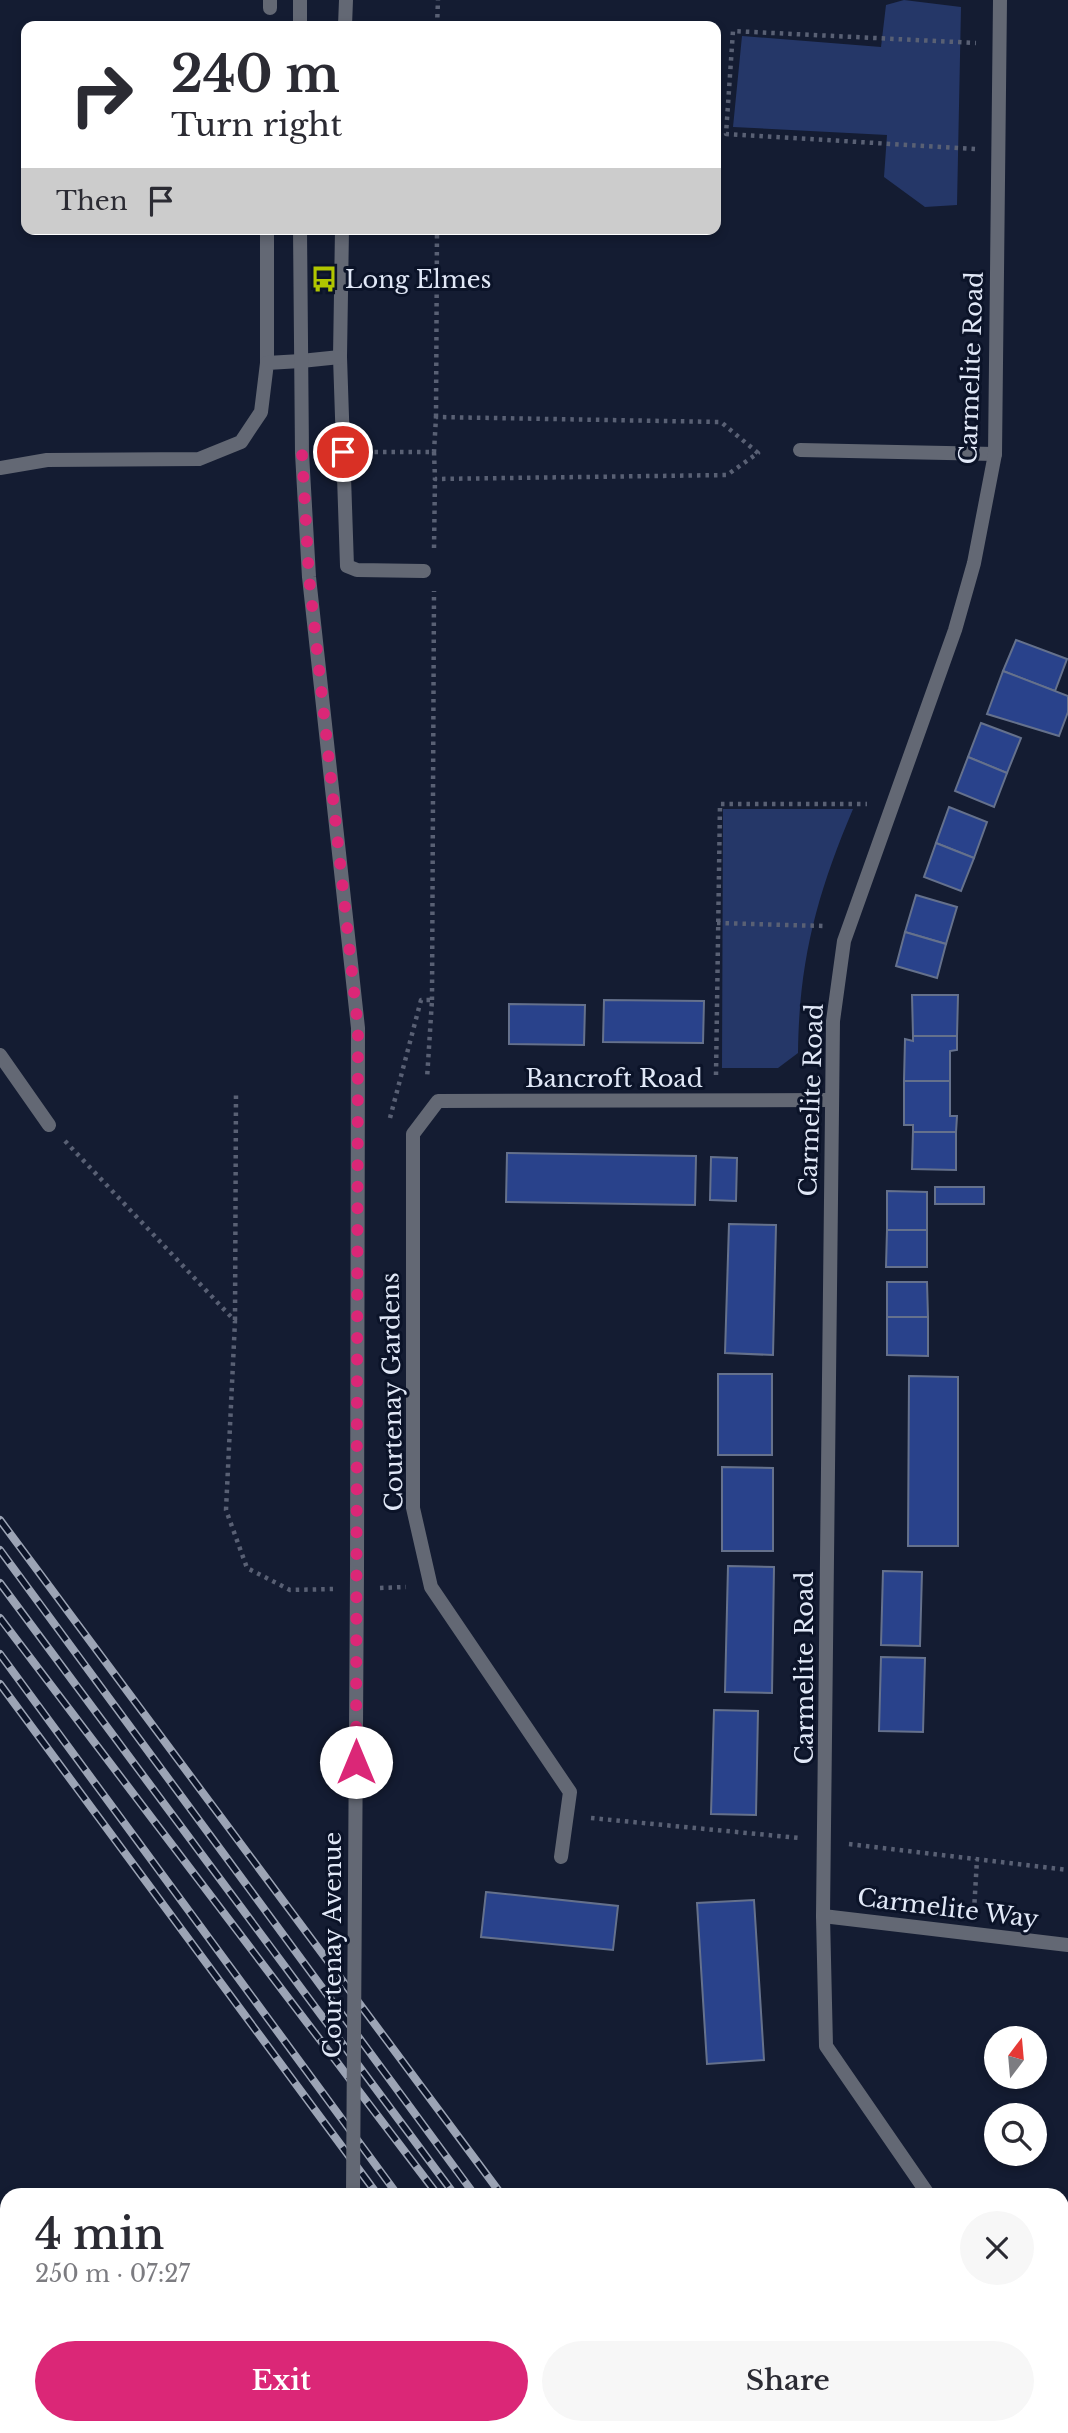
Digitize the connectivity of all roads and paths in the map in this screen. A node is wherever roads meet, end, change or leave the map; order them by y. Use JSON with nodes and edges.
{"nodes":[{"id":1,"x":300,"y":0,"type":"edge"},
{"id":2,"x":346,"y":0,"type":"edge"},
{"id":3,"x":438,"y":0,"type":"edge"},
{"id":4,"x":1000,"y":0,"type":"edge"},
{"id":5,"x":300,"y":21,"type":"edge"},
{"id":6,"x":345,"y":21,"type":"edge"},
{"id":7,"x":438,"y":21,"type":"edge"},
{"id":8,"x":998,"y":44,"type":"junction"},
{"id":9,"x":998,"y":150,"type":"junction"},
{"id":10,"x":267,"y":235,"type":"edge"},
{"id":11,"x":300,"y":235,"type":"edge"},
{"id":12,"x":342,"y":235,"type":"edge"},
{"id":13,"x":436,"y":235,"type":"edge"},
{"id":14,"x":340,"y":357,"type":"junction"},
{"id":15,"x":301,"y":361,"type":"junction"},
{"id":16,"x":267,"y":363,"type":"junction"},
{"id":17,"x":436,"y":418,"type":"junction"},
{"id":18,"x":800,"y":450,"type":"dead end"},
{"id":19,"x":343,"y":452,"type":"junction"},
{"id":20,"x":434,"y":452,"type":"junction"},
{"id":21,"x":995,"y":454,"type":"junction"},
{"id":22,"x":0,"y":468,"type":"edge"},
{"id":23,"x":435,"y":479,"type":"junction"},
{"id":24,"x":429,"y":566,"type":"joint"},
{"id":25,"x":434,"y":589,"type":"dead end"},
{"id":26,"x":893,"y":804,"type":"junction"},
{"id":27,"x":717,"y":923,"type":"junction"},
{"id":28,"x":849,"y":926,"type":"junction"},
{"id":29,"x":432,"y":1000,"type":"junction"},
{"id":30,"x":0,"y":1055,"type":"edge"},
{"id":31,"x":236,"y":1091,"type":"dead end"},
{"id":32,"x":716,"y":1100,"type":"junction"},
{"id":33,"x":831,"y":1100,"type":"junction"},
{"id":34,"x":425,"y":1118,"type":"junction"},
{"id":35,"x":50,"y":1125,"type":"joint"},
{"id":36,"x":357,"y":1129,"type":"junction"},
{"id":37,"x":413,"y":1134,"type":"joint"},
{"id":38,"x":234,"y":1321,"type":"junction"},
{"id":39,"x":343,"y":1588,"type":"dead end"},
{"id":40,"x":561,"y":1857,"type":"dead end"},
{"id":41,"x":977,"y":1859,"type":"dead end"},
{"id":42,"x":823,"y":1916,"type":"junction"},
{"id":43,"x":972,"y":1934,"type":"junction"},
{"id":44,"x":1068,"y":1945,"type":"edge"},
{"id":45,"x":354,"y":2188,"type":"edge"},
{"id":46,"x":924,"y":2188,"type":"edge"}],
"edges":[{"from":1,"to":5,"type":"street"},
{"from":2,"to":6,"type":"street"},
{"from":3,"to":7,"type":"path"},
{"from":4,"to":8,"type":"street","name":"Carmelite Road"},
{"from":8,"to":9,"type":"street","name":"Carmelite Road"},
{"from":8,"to":9,"type":"path"},
{"from":9,"to":21,"type":"street","name":"Carmelite Road"},
{"from":10,"to":16,"type":"street"},
{"from":11,"to":15,"type":"street","name":"Courtenay Avenue"},
{"from":12,"to":14,"type":"street"},
{"from":13,"to":17,"type":"path"},
{"from":14,"to":15,"type":"street"},
{"from":14,"to":19,"type":"street"},
{"from":15,"to":16,"type":"street"},
{"from":15,"to":36,"type":"street","name":"Courtenay Avenue"},
{"from":16,"to":22,"type":"street"},
{"from":17,"to":20,"type":"path"},
{"from":17,"to":23,"type":"path"},
{"from":18,"to":21,"type":"street"},
{"from":19,"to":20,"type":"path"},
{"from":19,"to":24,"type":"street"},
{"from":20,"to":23,"type":"path"},
{"from":21,"to":26,"type":"street","name":"Carmelite Road"},
{"from":23,"to":24,"type":"path"},
{"from":25,"to":29,"type":"path"},
{"from":26,"to":27,"type":"path"},
{"from":26,"to":28,"type":"street","name":"Carmelite Road"},
{"from":27,"to":28,"type":"path"},
{"from":27,"to":32,"type":"path"},
{"from":28,"to":33,"type":"street","name":"Carmelite Road"},
{"from":29,"to":34,"type":"path"},
{"from":29,"to":36,"type":"path"},
{"from":30,"to":35,"type":"street"},
{"from":31,"to":38,"type":"path"},
{"from":32,"to":33,"type":"street","name":"Bancroft Road"},
{"from":32,"to":34,"type":"street","name":"Bancroft Road"},
{"from":33,"to":42,"type":"street","name":"Carmelite Road"},
{"from":34,"to":37,"type":"street","name":"Bancroft Road"},
{"from":35,"to":38,"type":"path"},
{"from":36,"to":45,"type":"street","name":"Courtenay Avenue","bridge":true},
{"from":37,"to":40,"type":"street","name":"Courtenay Gardens"},
{"from":38,"to":39,"type":"path"},
{"from":41,"to":43,"type":"path"},
{"from":42,"to":43,"type":"street","name":"Carmelite Way"},
{"from":42,"to":46,"type":"street","name":"Carmelite Road"},
{"from":43,"to":44,"type":"street","name":"Carmelite Way"}]}
